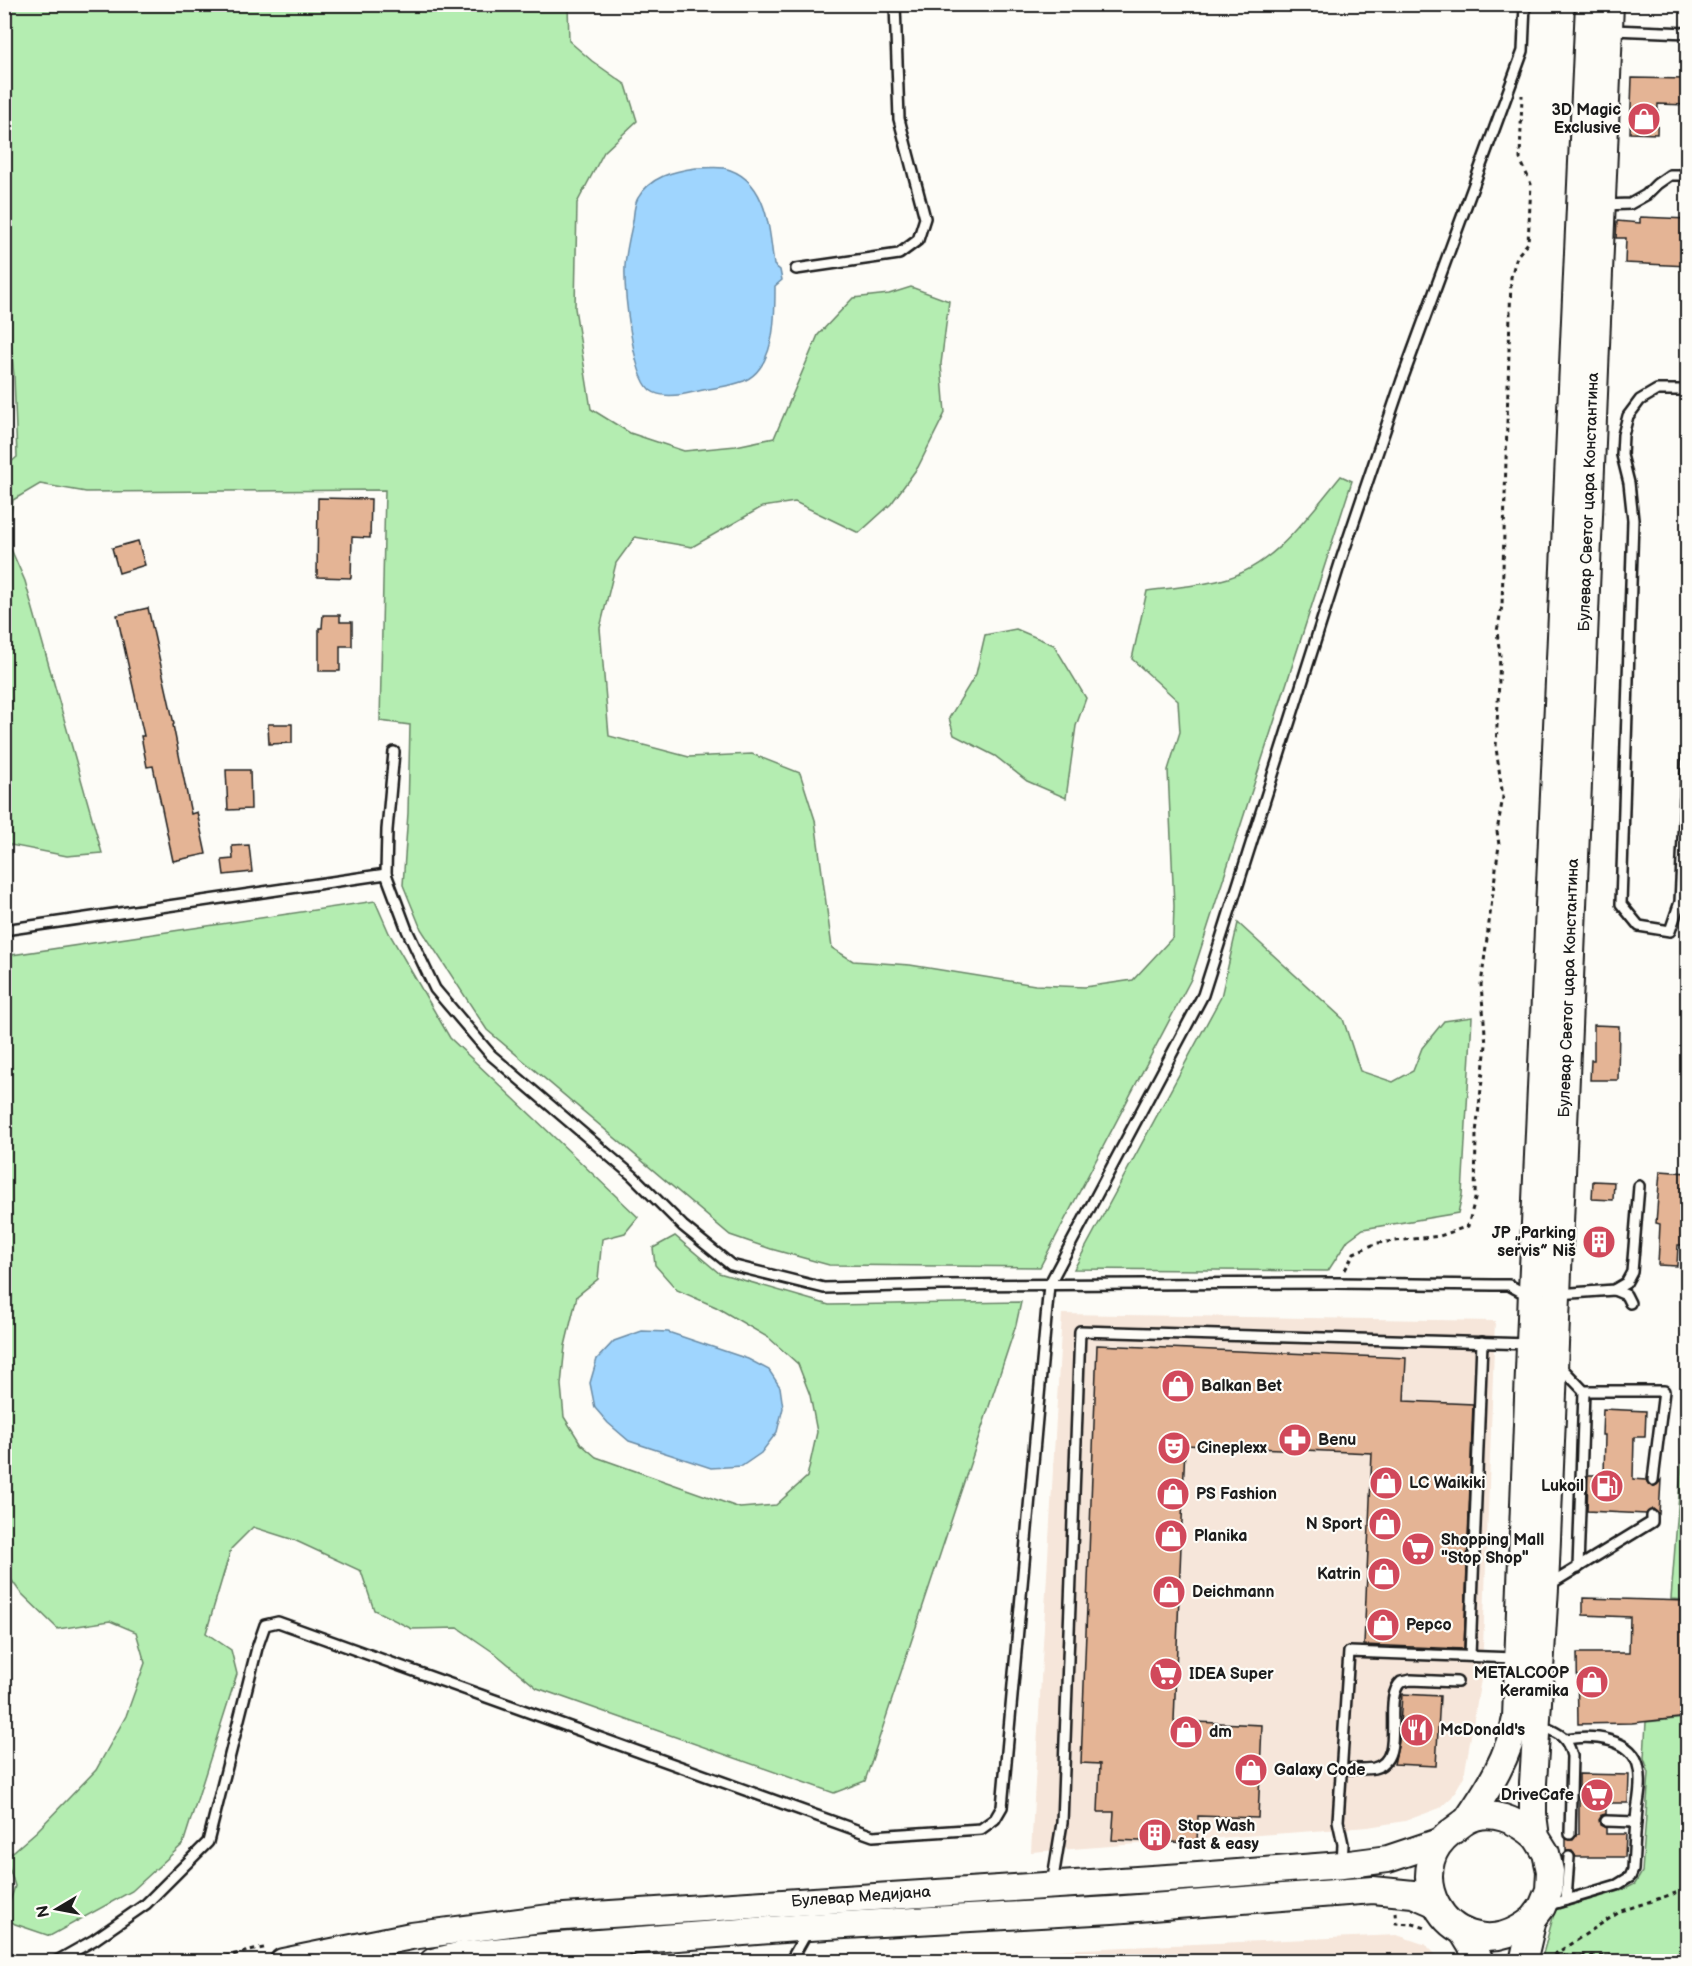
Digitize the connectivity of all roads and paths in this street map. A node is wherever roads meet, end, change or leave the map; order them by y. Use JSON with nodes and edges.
{"nodes":[{"id":1,"x":895,"y":4,"type":"edge"},
{"id":2,"x":1525,"y":4,"type":"edge"},
{"id":3,"x":1589,"y":4,"type":"edge"},
{"id":4,"x":1611,"y":4,"type":"edge"},
{"id":5,"x":1609,"y":30,"type":"junction"},
{"id":6,"x":1688,"y":33,"type":"edge"},
{"id":7,"x":1522,"y":87,"type":"dead end"},
{"id":8,"x":1688,"y":175,"type":"edge"},
{"id":9,"x":1602,"y":205,"type":"junction"},
{"id":10,"x":796,"y":269,"type":"dead end"},
{"id":11,"x":1688,"y":390,"type":"edge"},
{"id":12,"x":1688,"y":733,"type":"edge"},
{"id":13,"x":394,"y":752,"type":"dead end"},
{"id":14,"x":386,"y":874,"type":"junction"},
{"id":15,"x":4,"y":930,"type":"edge"},
{"id":16,"x":1639,"y":1186,"type":"dead end"},
{"id":17,"x":1337,"y":1283,"type":"junction"},
{"id":18,"x":1049,"y":1285,"type":"junction"},
{"id":19,"x":1614,"y":1290,"type":"junction"},
{"id":20,"x":1544,"y":1293,"type":"junction"},
{"id":21,"x":1630,"y":1303,"type":"dead end"},
{"id":22,"x":1482,"y":1342,"type":"junction"},
{"id":23,"x":1531,"y":1344,"type":"junction"},
{"id":24,"x":1554,"y":1360,"type":"junction"},
{"id":25,"x":1584,"y":1390,"type":"junction"},
{"id":26,"x":1653,"y":1480,"type":"dead end"},
{"id":27,"x":1652,"y":1516,"type":"dead end"},
{"id":28,"x":1578,"y":1568,"type":"junction"},
{"id":29,"x":1545,"y":1588,"type":"junction"},
{"id":30,"x":1470,"y":1656,"type":"junction"},
{"id":31,"x":1518,"y":1658,"type":"junction"},
{"id":32,"x":1457,"y":1682,"type":"dead end"},
{"id":33,"x":1537,"y":1724,"type":"junction"},
{"id":34,"x":1566,"y":1739,"type":"junction"},
{"id":35,"x":1340,"y":1769,"type":"junction"},
{"id":36,"x":1467,"y":1820,"type":"junction"},
{"id":37,"x":1606,"y":1821,"type":"dead end"},
{"id":38,"x":1636,"y":1822,"type":"junction"},
{"id":39,"x":1570,"y":1834,"type":"dead end"},
{"id":40,"x":1536,"y":1837,"type":"junction"},
{"id":41,"x":1439,"y":1842,"type":"junction"},
{"id":42,"x":1569,"y":1857,"type":"dead end"},
{"id":43,"x":1342,"y":1865,"type":"junction"},
{"id":44,"x":1057,"y":1885,"type":"junction"},
{"id":45,"x":1688,"y":1889,"type":"edge"},
{"id":46,"x":1434,"y":1903,"type":"junction"},
{"id":47,"x":1547,"y":1909,"type":"junction"},
{"id":48,"x":809,"y":1927,"type":"junction"},
{"id":49,"x":1462,"y":1931,"type":"junction"},
{"id":50,"x":588,"y":1944,"type":"junction"},
{"id":51,"x":1554,"y":1955,"type":"junction"},
{"id":52,"x":1688,"y":1956,"type":"edge"},
{"id":53,"x":56,"y":1962,"type":"edge"},
{"id":54,"x":283,"y":1962,"type":"edge"},
{"id":55,"x":433,"y":1962,"type":"edge"},
{"id":56,"x":632,"y":1962,"type":"edge"},
{"id":57,"x":790,"y":1962,"type":"edge"},
{"id":58,"x":1481,"y":1962,"type":"edge"},
{"id":59,"x":1523,"y":1962,"type":"edge"},
{"id":60,"x":1544,"y":1962,"type":"edge"},
{"id":61,"x":1654,"y":1962,"type":"edge"},
{"id":62,"x":1672,"y":1962,"type":"edge"}],
"edges":[{"from":1,"to":10,"type":"lane"},
{"from":2,"to":18,"type":"lane"},
{"from":3,"to":20,"type":"main road","name":"Булевар Светог цара Константина"},
{"from":4,"to":5,"type":"main road","name":"Булевар Светог цара Константина"},
{"from":5,"to":6,"type":"lane"},
{"from":5,"to":9,"type":"main road","name":"Булевар Светог цара Константина"},
{"from":7,"to":17,"type":"path"},
{"from":8,"to":9,"type":"lane"},
{"from":9,"to":20,"type":"main road","name":"Булевар Светог цара Константина"},
{"from":11,"to":12,"type":"lane"},
{"from":13,"to":14,"type":"lane"},
{"from":14,"to":15,"type":"lane"},
{"from":14,"to":18,"type":"lane"},
{"from":16,"to":19,"type":"lane"},
{"from":17,"to":18,"type":"lane"},
{"from":17,"to":20,"type":"lane"},
{"from":18,"to":53,"type":"lane"},
{"from":19,"to":20,"type":"lane"},
{"from":19,"to":21,"type":"lane"},
{"from":20,"to":23,"type":"main road","name":"Булевар Светог цара Константина"},
{"from":20,"to":24,"type":"main road","name":"Булевар Светог цара Константина"},
{"from":22,"to":23,"type":"lane"},
{"from":22,"to":30,"type":"lane"},
{"from":22,"to":44,"type":"lane"},
{"from":23,"to":31,"type":"main road","name":"Булевар Светог цара Константина"},
{"from":24,"to":25,"type":"lane"},
{"from":24,"to":29,"type":"main road","name":"Булевар Светог цара Константина"},
{"from":25,"to":26,"type":"lane"},
{"from":25,"to":28,"type":"lane"},
{"from":27,"to":28,"type":"lane"},
{"from":28,"to":29,"type":"lane"},
{"from":29,"to":33,"type":"main road","name":"Булевар Светог цара Константина"},
{"from":30,"to":31,"type":"lane"},
{"from":30,"to":35,"type":"lane"},
{"from":31,"to":36,"type":"main road","name":"Булевар Светог цара Константина"},
{"from":32,"to":35,"type":"lane"},
{"from":33,"to":34,"type":"lane"},
{"from":33,"to":40,"type":"main road","name":"Булевар Светог цара Константина"},
{"from":34,"to":38,"type":"lane"},
{"from":34,"to":39,"type":"lane"},
{"from":35,"to":43,"type":"lane"},
{"from":36,"to":40,"type":"main road"},
{"from":36,"to":41,"type":"main road"},
{"from":37,"to":38,"type":"lane"},
{"from":38,"to":47,"type":"lane"},
{"from":40,"to":47,"type":"main road","name":"Булевар Светог цара Константина"},
{"from":41,"to":43,"type":"main road","name":"Булевар Медијана"},
{"from":41,"to":46,"type":"main road"},
{"from":42,"to":47,"type":"lane"},
{"from":43,"to":44,"type":"main road","name":"Булевар Медијана"},
{"from":44,"to":54,"type":"main road","name":"Булевар Медијана"},
{"from":45,"to":51,"type":"path"},
{"from":46,"to":48,"type":"main road","name":"Булевар Медијана"},
{"from":46,"to":49,"type":"main road"},
{"from":47,"to":49,"type":"main road"},
{"from":47,"to":59,"type":"main road","name":"Булевар Светог цара Константина"},
{"from":48,"to":50,"type":"main road","name":"Булевар Медијана"},
{"from":48,"to":57,"type":"lane"},
{"from":49,"to":58,"type":"main road"},
{"from":50,"to":55,"type":"main road","name":"Булевар Медијана"},
{"from":50,"to":56,"type":"lane"},
{"from":51,"to":60,"type":"path"},
{"from":51,"to":61,"type":"path"},
{"from":52,"to":62,"type":"path"}]}
